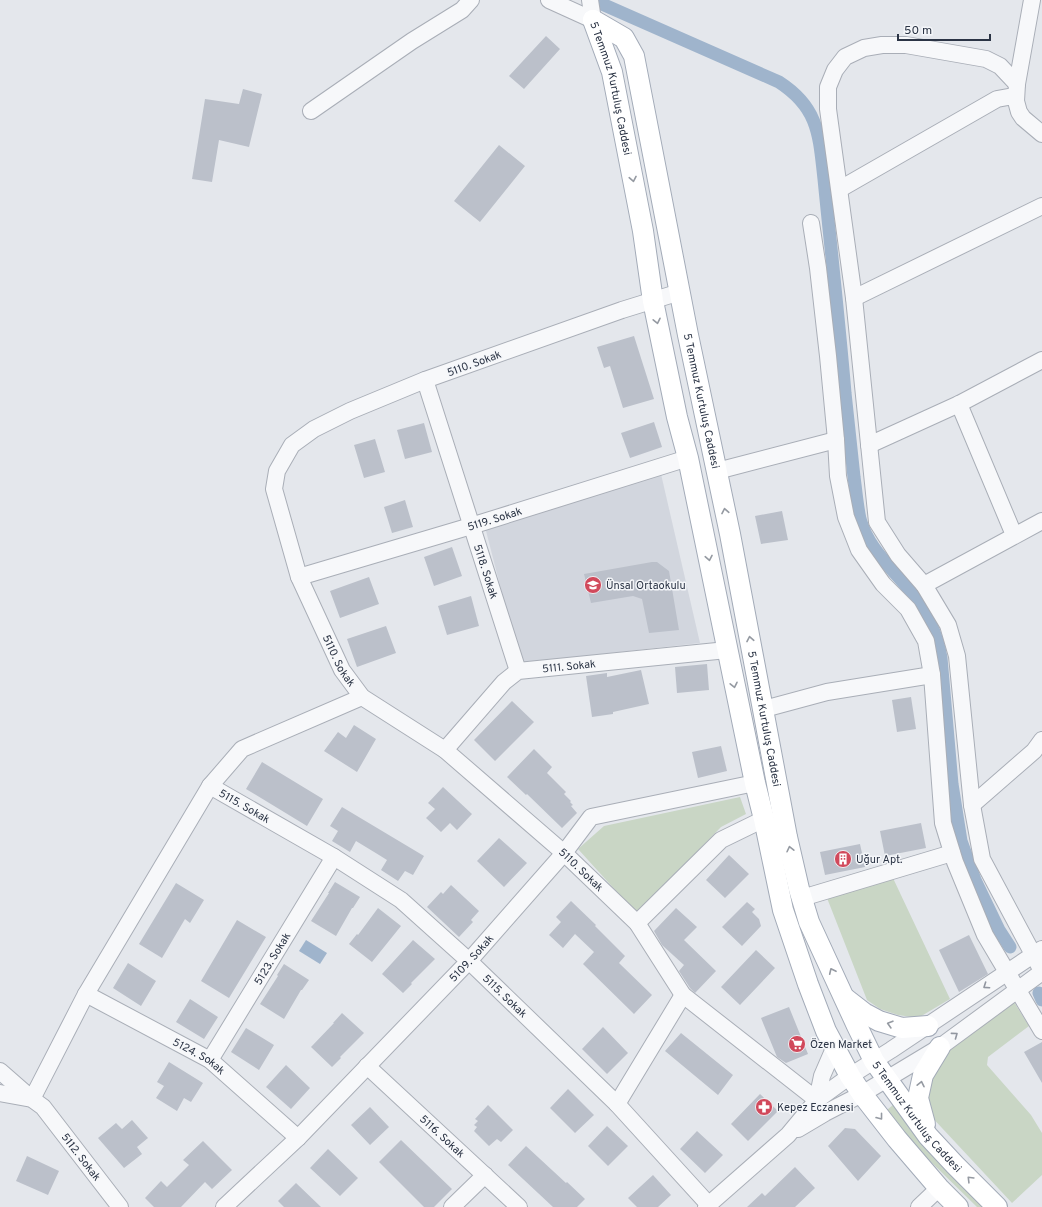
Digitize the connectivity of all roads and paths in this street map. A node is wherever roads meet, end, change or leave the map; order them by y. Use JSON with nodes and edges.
{"nodes":[{"id":1,"x":471,"y":0,"type":"edge"},
{"id":2,"x":549,"y":0,"type":"edge"},
{"id":3,"x":590,"y":0,"type":"edge"},
{"id":4,"x":1032,"y":0,"type":"edge"},
{"id":5,"x":593,"y":20,"type":"junction"},
{"id":6,"x":1016,"y":91,"type":"junction"},
{"id":7,"x":311,"y":111,"type":"dead end"},
{"id":8,"x":1042,"y":134,"type":"edge"},
{"id":9,"x":840,"y":189,"type":"junction"},
{"id":10,"x":1042,"y":206,"type":"edge"},
{"id":11,"x":811,"y":223,"type":"dead end"},
{"id":12,"x":680,"y":292,"type":"junction"},
{"id":13,"x":854,"y":298,"type":"junction"},
{"id":14,"x":652,"y":300,"type":"junction"},
{"id":15,"x":1042,"y":360,"type":"edge"},
{"id":16,"x":425,"y":380,"type":"junction"},
{"id":17,"x":960,"y":404,"type":"junction"},
{"id":18,"x":836,"y":440,"type":"junction"},
{"id":19,"x":869,"y":445,"type":"junction"},
{"id":20,"x":688,"y":458,"type":"junction"},
{"id":21,"x":717,"y":471,"type":"junction"},
{"id":22,"x":1042,"y":521,"type":"edge"},
{"id":23,"x":471,"y":526,"type":"junction"},
{"id":24,"x":730,"y":534,"type":"junction"},
{"id":25,"x":1014,"y":535,"type":"junction"},
{"id":26,"x":704,"y":536,"type":"junction"},
{"id":27,"x":300,"y":577,"type":"junction"},
{"id":28,"x":924,"y":585,"type":"junction"},
{"id":29,"x":727,"y":650,"type":"junction"},
{"id":30,"x":518,"y":671,"type":"junction"},
{"id":31,"x":932,"y":675,"type":"junction"},
{"id":32,"x":362,"y":697,"type":"junction"},
{"id":33,"x":764,"y":709,"type":"junction"},
{"id":34,"x":1042,"y":740,"type":"edge"},
{"id":35,"x":445,"y":750,"type":"junction"},
{"id":36,"x":755,"y":783,"type":"junction"},
{"id":37,"x":210,"y":786,"type":"junction"},
{"id":38,"x":972,"y":805,"type":"junction"},
{"id":39,"x":764,"y":819,"type":"junction"},
{"id":40,"x":564,"y":853,"type":"junction"},
{"id":41,"x":952,"y":853,"type":"junction"},
{"id":42,"x":334,"y":857,"type":"junction"},
{"id":43,"x":802,"y":898,"type":"junction"},
{"id":44,"x":637,"y":923,"type":"junction"},
{"id":45,"x":1038,"y":952,"type":"edge"},
{"id":46,"x":469,"y":961,"type":"junction"},
{"id":47,"x":1042,"y":971,"type":"edge"},
{"id":48,"x":1007,"y":972,"type":"junction"},
{"id":49,"x":1018,"y":989,"type":"junction"},
{"id":50,"x":86,"y":994,"type":"junction"},
{"id":51,"x":683,"y":995,"type":"junction"},
{"id":52,"x":843,"y":996,"type":"junction"},
{"id":53,"x":928,"y":1026,"type":"junction"},
{"id":54,"x":1042,"y":1031,"type":"edge"},
{"id":55,"x":835,"y":1046,"type":"junction"},
{"id":56,"x":940,"y":1047,"type":"junction"},
{"id":57,"x":210,"y":1060,"type":"junction"},
{"id":58,"x":874,"y":1061,"type":"junction"},
{"id":59,"x":367,"y":1066,"type":"junction"},
{"id":60,"x":0,"y":1071,"type":"edge"},
{"id":61,"x":850,"y":1076,"type":"junction"},
{"id":62,"x":887,"y":1079,"type":"junction"},
{"id":63,"x":0,"y":1093,"type":"edge"},
{"id":64,"x":862,"y":1094,"type":"junction"},
{"id":65,"x":814,"y":1098,"type":"junction"},
{"id":66,"x":37,"y":1103,"type":"junction"},
{"id":67,"x":617,"y":1104,"type":"junction"},
{"id":68,"x":788,"y":1136,"type":"junction"},
{"id":69,"x":928,"y":1136,"type":"junction"},
{"id":70,"x":298,"y":1138,"type":"junction"},
{"id":71,"x":485,"y":1174,"type":"junction"},
{"id":72,"x":939,"y":1188,"type":"junction"},
{"id":73,"x":707,"y":1206,"type":"edge"},
{"id":74,"x":120,"y":1207,"type":"edge"},
{"id":75,"x":224,"y":1207,"type":"edge"},
{"id":76,"x":452,"y":1207,"type":"edge"},
{"id":77,"x":519,"y":1207,"type":"edge"},
{"id":78,"x":919,"y":1207,"type":"edge"},
{"id":79,"x":958,"y":1207,"type":"edge"},
{"id":80,"x":997,"y":1207,"type":"edge"}],
"edges":[{"from":1,"to":7,"type":"street"},
{"from":2,"to":5,"type":"street"},
{"from":3,"to":5,"type":"street"},
{"from":4,"to":6,"type":"street"},
{"from":5,"to":12,"type":"main road","name":"5 Temmuz Kurtuluş Caddesi"},
{"from":5,"to":14,"type":"main road","name":"5 Temmuz Kurtuluş Caddesi","one_way":true},
{"from":6,"to":8,"type":"street"},
{"from":6,"to":9,"type":"street"},
{"from":6,"to":9,"type":"street"},
{"from":9,"to":13,"type":"street"},
{"from":10,"to":13,"type":"street"},
{"from":11,"to":18,"type":"street"},
{"from":12,"to":14,"type":"street","name":"5110. Sokak"},
{"from":12,"to":21,"type":"main road","name":"5 Temmuz Kurtuluş Caddesi"},
{"from":13,"to":19,"type":"street"},
{"from":14,"to":16,"type":"street","name":"5110. Sokak"},
{"from":14,"to":20,"type":"main road","name":"5 Temmuz Kurtuluş Caddesi","one_way":true},
{"from":15,"to":17,"type":"street"},
{"from":16,"to":23,"type":"street","name":"5118. Sokak"},
{"from":16,"to":27,"type":"street","name":"5110. Sokak"},
{"from":17,"to":19,"type":"street"},
{"from":17,"to":25,"type":"street"},
{"from":18,"to":21,"type":"street"},
{"from":18,"to":31,"type":"street"},
{"from":19,"to":28,"type":"street"},
{"from":20,"to":23,"type":"street","name":"5119. Sokak"},
{"from":20,"to":26,"type":"main road","name":"5 Temmuz Kurtuluş Caddesi"},
{"from":24,"to":21,"type":"main road","name":"5 Temmuz Kurtuluş Caddesi","one_way":true},
{"from":22,"to":25,"type":"street"},
{"from":23,"to":27,"type":"street","name":"5119. Sokak"},
{"from":23,"to":30,"type":"street","name":"5118. Sokak"},
{"from":24,"to":26,"type":"main road"},
{"from":33,"to":24,"type":"main road","name":"5 Temmuz Kurtuluş Caddesi","one_way":true},
{"from":25,"to":28,"type":"street"},
{"from":26,"to":29,"type":"main road","name":"5 Temmuz Kurtuluş Caddesi","one_way":true},
{"from":27,"to":32,"type":"street","name":"5110. Sokak"},
{"from":28,"to":38,"type":"street"},
{"from":29,"to":30,"type":"street","name":"5111. Sokak"},
{"from":29,"to":36,"type":"main road","name":"5 Temmuz Kurtuluş Caddesi","one_way":true},
{"from":30,"to":35,"type":"street"},
{"from":31,"to":33,"type":"street"},
{"from":31,"to":41,"type":"street"},
{"from":32,"to":35,"type":"street","name":"5110. Sokak"},
{"from":32,"to":37,"type":"street"},
{"from":43,"to":33,"type":"main road","name":"5 Temmuz Kurtuluş Caddesi","one_way":true},
{"from":34,"to":38,"type":"street"},
{"from":35,"to":40,"type":"street","name":"5110. Sokak"},
{"from":36,"to":39,"type":"main road","name":"5 Temmuz Kurtuluş Caddesi"},
{"from":36,"to":40,"type":"street","name":"5109. Sokak"},
{"from":37,"to":42,"type":"street","name":"5115. Sokak"},
{"from":37,"to":50,"type":"street"},
{"from":38,"to":45,"type":"street"},
{"from":39,"to":44,"type":"street"},
{"from":39,"to":55,"type":"main road","name":"5 Temmuz Kurtuluş Caddesi"},
{"from":40,"to":44,"type":"street","name":"5110. Sokak"},
{"from":40,"to":46,"type":"street","name":"5109. Sokak"},
{"from":41,"to":43,"type":"street"},
{"from":41,"to":48,"type":"street"},
{"from":42,"to":46,"type":"street","name":"5115. Sokak"},
{"from":42,"to":57,"type":"street","name":"5123. Sokak"},
{"from":52,"to":43,"type":"main road","name":"5 Temmuz Kurtuluş Caddesi","one_way":true},
{"from":44,"to":51,"type":"street","name":"5110. Sokak"},
{"from":45,"to":47,"type":"street"},
{"from":45,"to":48,"type":"street"},
{"from":46,"to":59,"type":"street","name":"5109. Sokak"},
{"from":46,"to":67,"type":"street","name":"5115. Sokak"},
{"from":47,"to":49,"type":"street"},
{"from":48,"to":49,"type":"street"},
{"from":48,"to":53,"type":"street","one_way":true},
{"from":49,"to":54,"type":"street"},
{"from":56,"to":49,"type":"street","one_way":true},
{"from":50,"to":57,"type":"street","name":"5124. Sokak"},
{"from":50,"to":66,"type":"street"},
{"from":51,"to":65,"type":"street","name":"5110. Sokak"},
{"from":51,"to":67,"type":"street"},
{"from":53,"to":52,"type":"main road","one_way":true},
{"from":52,"to":58,"type":"main road","name":"5 Temmuz Kurtuluş Caddesi"},
{"from":53,"to":58,"type":"street"},
{"from":55,"to":61,"type":"main road","name":"5 Temmuz Kurtuluş Caddesi"},
{"from":55,"to":65,"type":"street"},
{"from":56,"to":62,"type":"street"},
{"from":69,"to":56,"type":"main road","one_way":true},
{"from":57,"to":70,"type":"street","name":"5124. Sokak"},
{"from":58,"to":61,"type":"street"},
{"from":58,"to":62,"type":"main road","name":"5 Temmuz Kurtuluş Caddesi"},
{"from":59,"to":70,"type":"street","name":"5109. Sokak"},
{"from":59,"to":71,"type":"street","name":"5116. Sokak"},
{"from":60,"to":66,"type":"street","name":"5112. Sokak"},
{"from":61,"to":64,"type":"main road","name":"5 Temmuz Kurtuluş Caddesi"},
{"from":61,"to":65,"type":"street"},
{"from":62,"to":64,"type":"street"},
{"from":62,"to":69,"type":"main road","name":"5 Temmuz Kurtuluş Caddesi"},
{"from":63,"to":66,"type":"street"},
{"from":64,"to":68,"type":"street"},
{"from":64,"to":72,"type":"main road","name":"5 Temmuz Kurtuluş Caddesi","one_way":true},
{"from":65,"to":68,"type":"street"},
{"from":66,"to":74,"type":"street","name":"5112. Sokak"},
{"from":67,"to":73,"type":"street","name":"5115. Sokak"},
{"from":68,"to":73,"type":"street"},
{"from":80,"to":69,"type":"main road","name":"5 Temmuz Kurtuluş Caddesi","one_way":true},
{"from":70,"to":75,"type":"street","name":"5109. Sokak"},
{"from":71,"to":76,"type":"street"},
{"from":71,"to":77,"type":"street","name":"5116. Sokak"},
{"from":72,"to":78,"type":"street"},
{"from":72,"to":79,"type":"main road","name":"5 Temmuz Kurtuluş Caddesi"}]}
